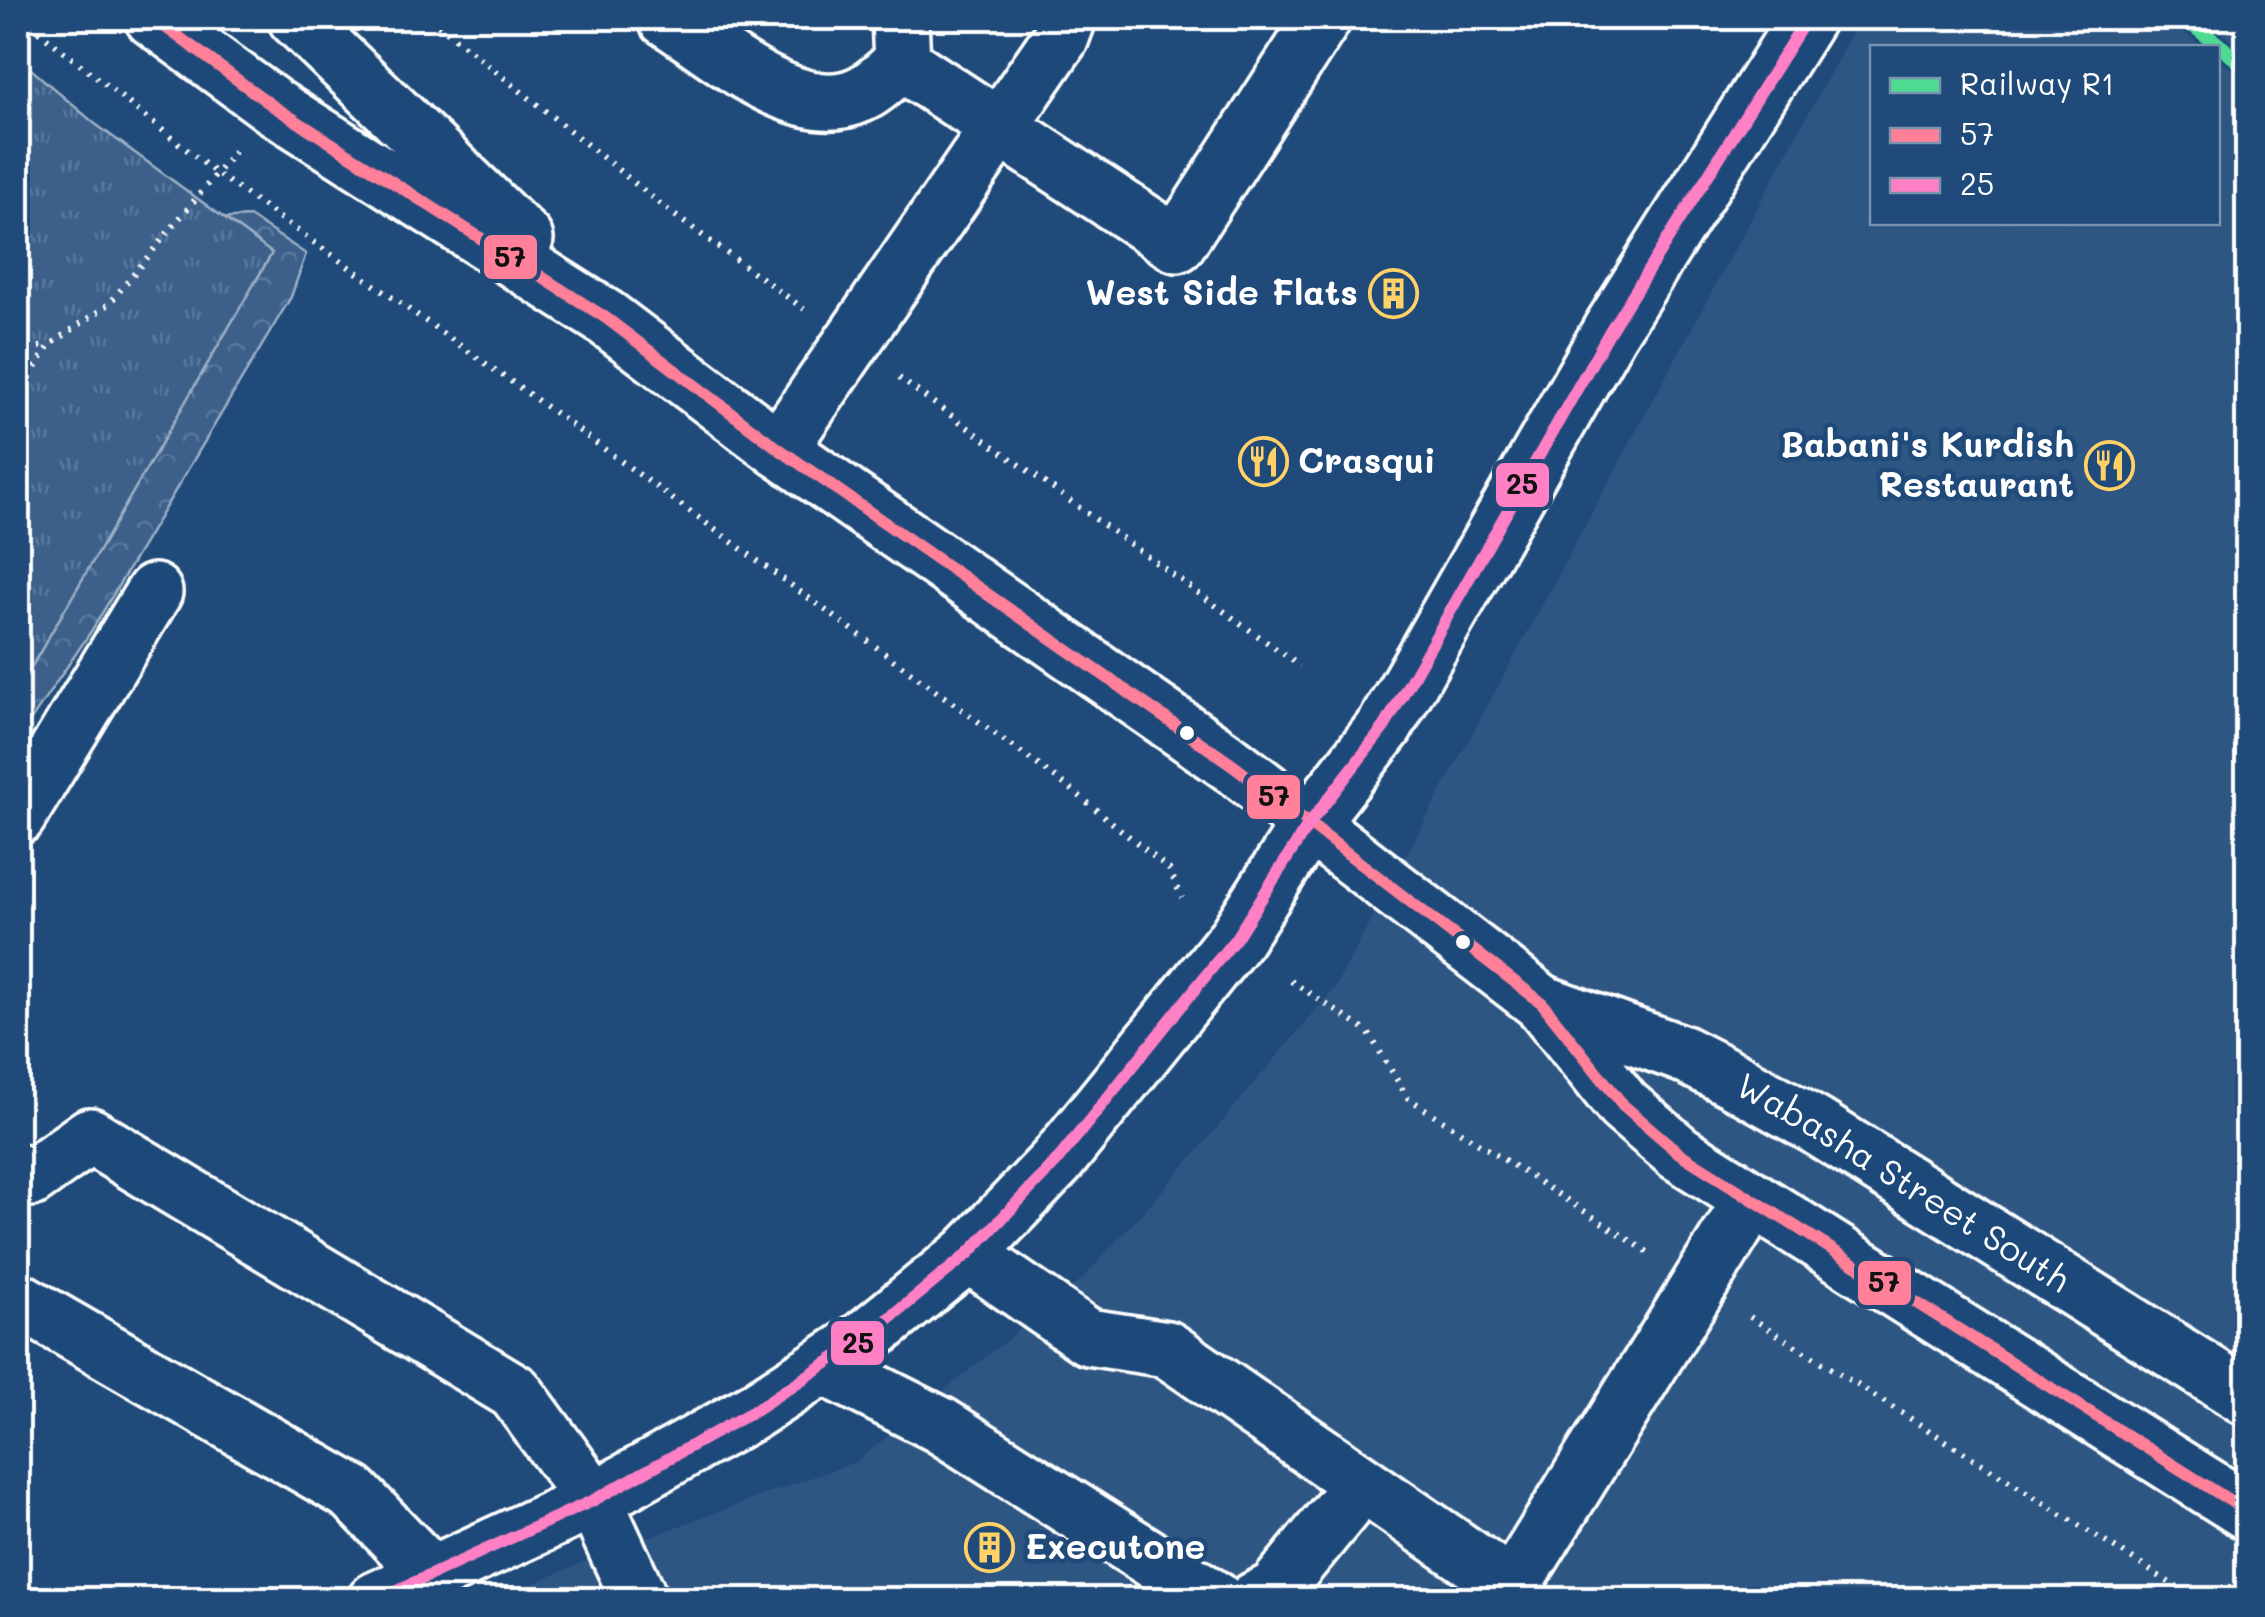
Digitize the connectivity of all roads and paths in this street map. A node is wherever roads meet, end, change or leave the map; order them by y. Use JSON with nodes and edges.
{"nodes":[{"id":1,"x":22,"y":18,"type":"edge"},
{"id":2,"x":153,"y":18,"type":"edge"},
{"id":3,"x":296,"y":18,"type":"edge"},
{"id":4,"x":666,"y":18,"type":"edge"},
{"id":5,"x":1068,"y":18,"type":"edge"},
{"id":6,"x":1323,"y":18,"type":"edge"},
{"id":7,"x":1807,"y":18,"type":"edge"},
{"id":8,"x":901,"y":40,"type":"edge"},
{"id":9,"x":1000,"y":127,"type":"junction"},
{"id":10,"x":216,"y":173,"type":"junction"},
{"id":11,"x":606,"y":318,"type":"junction"},
{"id":12,"x":50,"y":345,"type":"junction"},
{"id":13,"x":18,"y":350,"type":"edge"},
{"id":14,"x":18,"y":394,"type":"edge"},
{"id":15,"x":780,"y":449,"type":"junction"},
{"id":16,"x":154,"y":592,"type":"dead end"},
{"id":17,"x":18,"y":816,"type":"edge"},
{"id":18,"x":1310,"y":824,"type":"junction"},
{"id":19,"x":1182,"y":898,"type":"dead end"},
{"id":20,"x":1542,"y":1002,"type":"junction"},
{"id":21,"x":18,"y":1172,"type":"edge"},
{"id":22,"x":1752,"y":1200,"type":"junction"},
{"id":23,"x":968,"y":1254,"type":"junction"},
{"id":24,"x":18,"y":1300,"type":"edge"},
{"id":25,"x":822,"y":1366,"type":"junction"},
{"id":26,"x":2248,"y":1398,"type":"edge"},
{"id":27,"x":1362,"y":1484,"type":"junction"},
{"id":28,"x":594,"y":1500,"type":"junction"},
{"id":29,"x":2248,"y":1512,"type":"edge"},
{"id":30,"x":433,"y":1576,"type":"junction"},
{"id":31,"x":376,"y":1600,"type":"edge"},
{"id":32,"x":640,"y":1600,"type":"edge"},
{"id":33,"x":1216,"y":1600,"type":"edge"},
{"id":34,"x":1255,"y":1600,"type":"edge"}],
"edges":[{"from":1,"to":10,"type":"path"},
{"from":2,"to":11,"type":"main road","name":"Wabasha Street South"},
{"from":3,"to":11,"type":"main road","name":"Wabasha Street South"},
{"from":4,"to":8,"type":"main road"},
{"from":5,"to":9,"type":"main road"},
{"from":6,"to":9,"type":"main road"},
{"from":7,"to":18,"type":"main road"},
{"from":8,"to":9,"type":"main road"},
{"from":9,"to":15,"type":"main road"},
{"from":10,"to":12,"type":"path"},
{"from":10,"to":19,"type":"path"},
{"from":11,"to":15,"type":"main road","name":"Wabasha Street South"},
{"from":12,"to":13,"type":"path"},
{"from":12,"to":14,"type":"path"},
{"from":15,"to":18,"type":"main road","name":"Wabasha Street South"},
{"from":16,"to":17,"type":"main road"},
{"from":18,"to":20,"type":"main road","name":"Wabasha Street South"},
{"from":18,"to":23,"type":"main road"},
{"from":20,"to":22,"type":"main road","name":"Wabasha Street South"},
{"from":20,"to":26,"type":"main road","name":"Wabasha Street South"},
{"from":21,"to":28,"type":"main road"},
{"from":22,"to":27,"type":"main road"},
{"from":22,"to":29,"type":"main road","name":"Wabasha Street South"},
{"from":23,"to":25,"type":"main road"},
{"from":23,"to":27,"type":"main road"},
{"from":24,"to":30,"type":"main road"},
{"from":25,"to":28,"type":"main road"},
{"from":25,"to":33,"type":"main road"},
{"from":27,"to":34,"type":"main road"},
{"from":28,"to":30,"type":"main road"},
{"from":28,"to":32,"type":"main road"},
{"from":30,"to":31,"type":"main road"}]}
